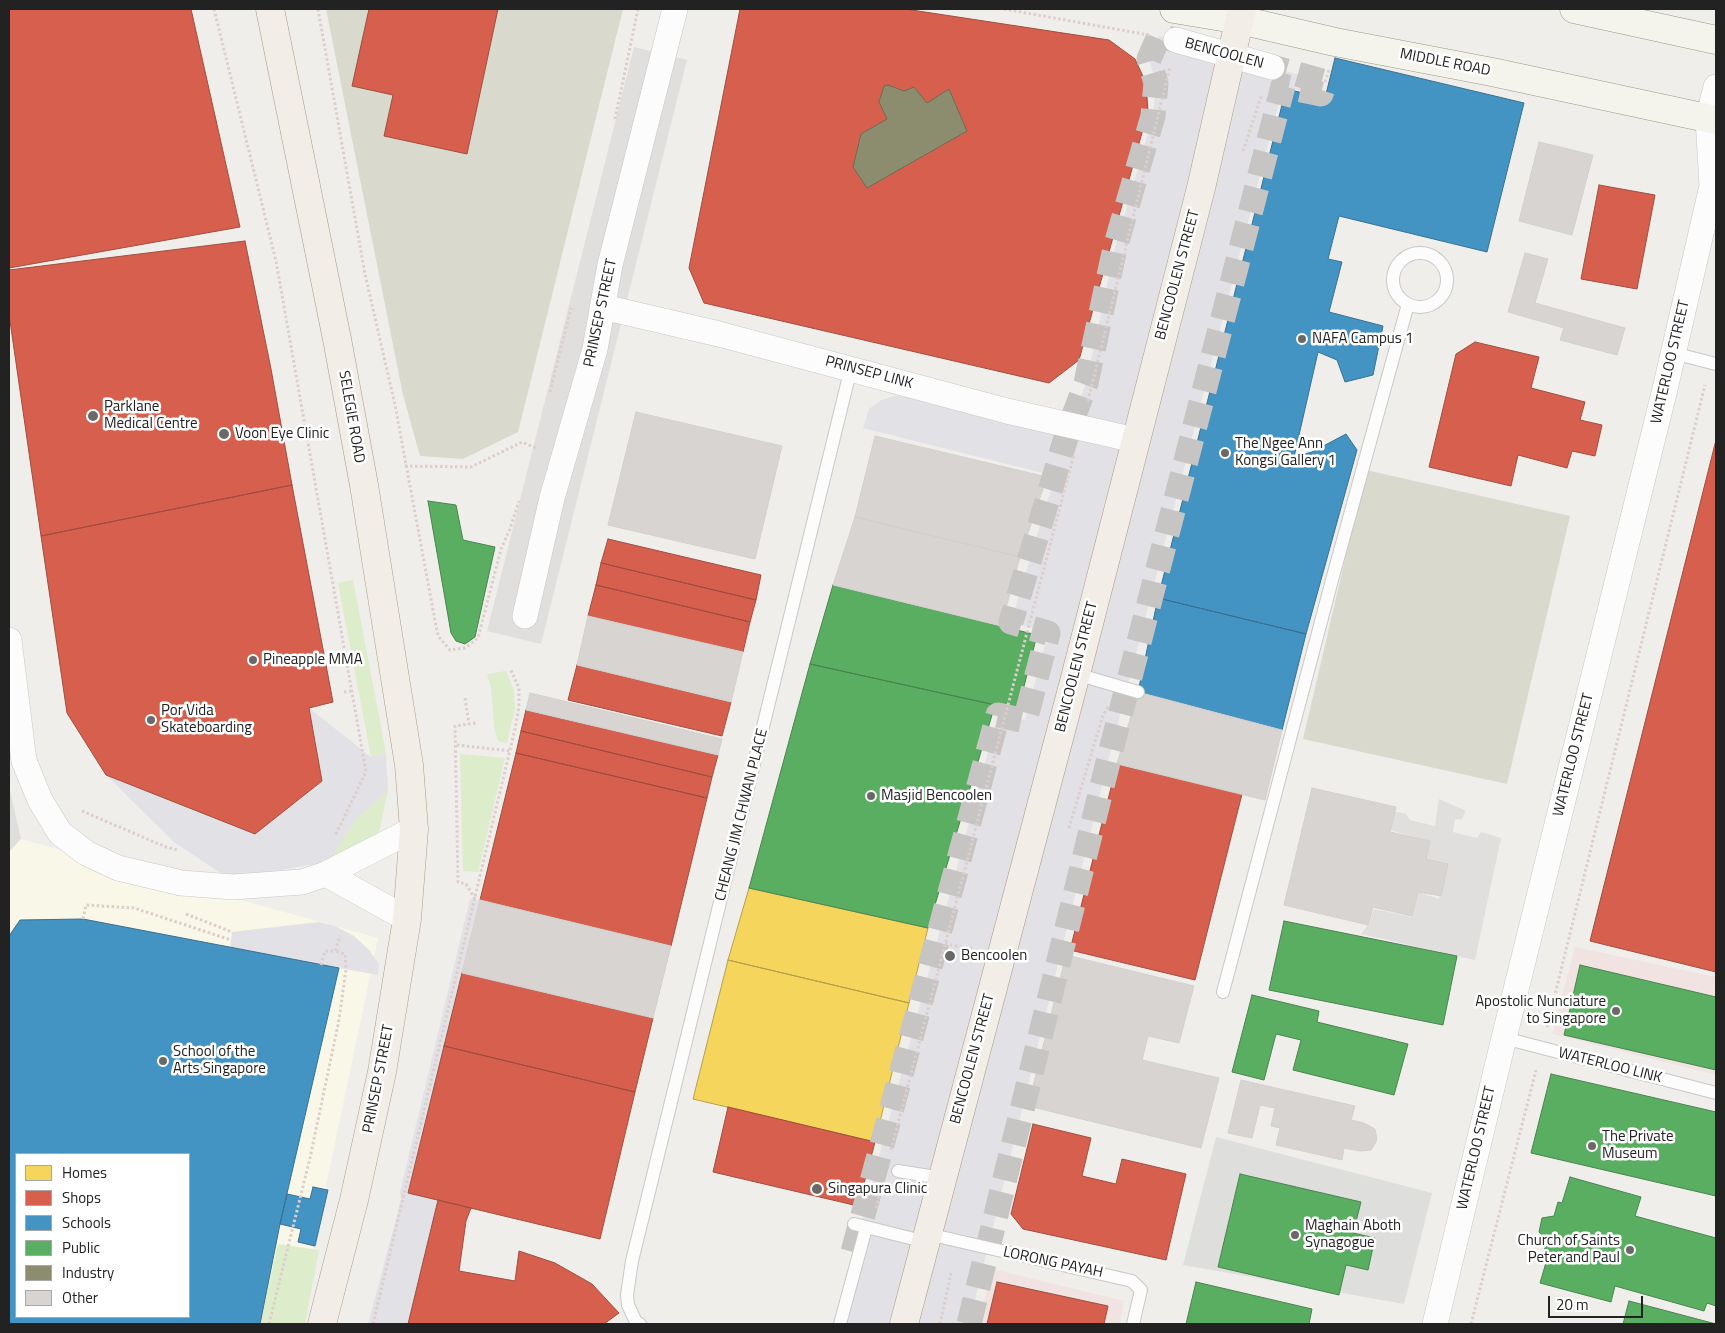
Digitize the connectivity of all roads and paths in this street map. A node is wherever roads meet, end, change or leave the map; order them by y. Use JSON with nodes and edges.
{"nodes":[{"id":1,"x":214,"y":9,"type":"edge"},
{"id":2,"x":270,"y":9,"type":"edge"},
{"id":3,"x":318,"y":9,"type":"edge"},
{"id":4,"x":638,"y":9,"type":"edge"},
{"id":5,"x":675,"y":9,"type":"edge"},
{"id":6,"x":1004,"y":9,"type":"edge"},
{"id":7,"x":1174,"y":9,"type":"tunnel mouth"},
{"id":8,"x":1574,"y":9,"type":"edge"},
{"id":9,"x":1241,"y":15,"type":"edge"},
{"id":10,"x":1167,"y":38,"type":"junction"},
{"id":11,"x":1716,"y":40,"type":"edge"},
{"id":12,"x":1230,"y":56,"type":"junction"},
{"id":13,"x":1272,"y":67,"type":"joint"},
{"id":14,"x":1716,"y":87,"type":"edge"},
{"id":15,"x":1712,"y":119,"type":"edge"},
{"id":16,"x":614,"y":121,"type":"dead end"},
{"id":17,"x":1248,"y":134,"type":"dead end"},
{"id":18,"x":1714,"y":181,"type":"edge"},
{"id":19,"x":572,"y":303,"type":"dead end"},
{"id":20,"x":1408,"y":304,"type":"junction"},
{"id":21,"x":603,"y":307,"type":"junction"},
{"id":22,"x":1673,"y":353,"type":"junction"},
{"id":23,"x":1713,"y":364,"type":"edge"},
{"id":24,"x":851,"y":368,"type":"junction"},
{"id":25,"x":548,"y":399,"type":"dead end"},
{"id":26,"x":1085,"y":410,"type":"dead end"},
{"id":27,"x":539,"y":438,"type":"dead end"},
{"id":28,"x":1135,"y":440,"type":"junction"},
{"id":29,"x":1076,"y":445,"type":"dead end"},
{"id":30,"x":536,"y":448,"type":"junction"},
{"id":31,"x":533,"y":457,"type":"dead end"},
{"id":32,"x":406,"y":469,"type":"junction"},
{"id":33,"x":522,"y":493,"type":"dead end"},
{"id":34,"x":526,"y":616,"type":"dead end"},
{"id":35,"x":9,"y":640,"type":"edge"},
{"id":36,"x":510,"y":668,"type":"dead end"},
{"id":37,"x":1076,"y":674,"type":"junction"},
{"id":38,"x":352,"y":691,"type":"junction"},
{"id":39,"x":344,"y":692,"type":"dead end"},
{"id":40,"x":1138,"y":692,"type":"dead end"},
{"id":41,"x":465,"y":698,"type":"dead end"},
{"id":42,"x":476,"y":723,"type":"dead end"},
{"id":43,"x":469,"y":724,"type":"junction"},
{"id":44,"x":457,"y":746,"type":"junction"},
{"id":45,"x":510,"y":751,"type":"junction"},
{"id":46,"x":80,"y":810,"type":"dead end"},
{"id":47,"x":414,"y":829,"type":"junction"},
{"id":48,"x":333,"y":840,"type":"dead end"},
{"id":49,"x":182,"y":851,"type":"dead end"},
{"id":50,"x":326,"y":874,"type":"junction"},
{"id":51,"x":475,"y":900,"type":"junction"},
{"id":52,"x":83,"y":919,"type":"dead end"},
{"id":53,"x":407,"y":919,"type":"junction"},
{"id":54,"x":340,"y":936,"type":"dead end"},
{"id":55,"x":231,"y":940,"type":"dead end"},
{"id":56,"x":335,"y":951,"type":"junction"},
{"id":57,"x":321,"y":965,"type":"dead end"},
{"id":58,"x":1223,"y":992,"type":"dead end"},
{"id":59,"x":1504,"y":1038,"type":"junction"},
{"id":60,"x":1542,"y":1048,"type":"junction"},
{"id":61,"x":1716,"y":1093,"type":"edge"},
{"id":62,"x":888,"y":1159,"type":"dead end"},
{"id":63,"x":898,"y":1171,"type":"dead end"},
{"id":64,"x":884,"y":1177,"type":"dead end"},
{"id":65,"x":942,"y":1178,"type":"junction"},
{"id":66,"x":863,"y":1227,"type":"junction"},
{"id":67,"x":927,"y":1238,"type":"junction"},
{"id":68,"x":269,"y":1324,"type":"edge"},
{"id":69,"x":322,"y":1324,"type":"edge"},
{"id":70,"x":374,"y":1324,"type":"edge"},
{"id":71,"x":640,"y":1324,"type":"edge"},
{"id":72,"x":840,"y":1324,"type":"edge"},
{"id":73,"x":904,"y":1324,"type":"edge"},
{"id":74,"x":1133,"y":1324,"type":"edge"},
{"id":75,"x":1435,"y":1324,"type":"edge"},
{"id":76,"x":1471,"y":1324,"type":"edge"}],
"edges":[{"from":1,"to":38,"type":"path"},
{"from":2,"to":47,"type":"main road","name":"SELEGIE ROAD"},
{"from":3,"to":32,"type":"path"},
{"from":4,"to":16,"type":"path"},
{"from":5,"to":21,"type":"street","name":"PRINSEP STREET"},
{"from":6,"to":10,"type":"path"},
{"from":7,"to":9,"type":"main road","name":"MIDDLE ROAD"},
{"from":8,"to":11,"type":"main road"},
{"from":9,"to":12,"type":"main road","name":"BENCOOLEN STREET"},
{"from":9,"to":15,"type":"main road","name":"MIDDLE ROAD"},
{"from":10,"to":12,"type":"street","name":"BENCOOLEN"},
{"from":10,"to":26,"type":"path"},
{"from":12,"to":13,"type":"street","name":"BENCOOLEN"},
{"from":12,"to":28,"type":"main road","name":"BENCOOLEN STREET"},
{"from":13,"to":17,"type":"path"},
{"from":14,"to":15,"type":"street","name":"WATERLOO STREET"},
{"from":15,"to":18,"type":"street","name":"WATERLOO STREET"},
{"from":18,"to":22,"type":"street","name":"WATERLOO STREET"},
{"from":19,"to":25,"type":"path"},
{"from":20,"to":20,"type":"lane"},
{"from":20,"to":58,"type":"lane"},
{"from":21,"to":24,"type":"street","name":"PRINSEP LINK"},
{"from":21,"to":34,"type":"street","name":"PRINSEP STREET"},
{"from":22,"to":23,"type":"lane"},
{"from":22,"to":59,"type":"street","name":"WATERLOO STREET"},
{"from":23,"to":60,"type":"path"},
{"from":24,"to":28,"type":"street","name":"PRINSEP LINK"},
{"from":24,"to":71,"type":"lane","name":"CHEANG JIM CHWAN PLACE"},
{"from":27,"to":30,"type":"path"},
{"from":28,"to":37,"type":"main road","name":"BENCOOLEN STREET"},
{"from":29,"to":62,"type":"path"},
{"from":30,"to":31,"type":"path"},
{"from":30,"to":32,"type":"path"},
{"from":32,"to":33,"type":"path"},
{"from":35,"to":50,"type":"street"},
{"from":36,"to":45,"type":"path"},
{"from":37,"to":40,"type":"lane"},
{"from":37,"to":65,"type":"main road","name":"BENCOOLEN STREET"},
{"from":38,"to":39,"type":"path"},
{"from":38,"to":48,"type":"path"},
{"from":41,"to":43,"type":"path"},
{"from":42,"to":43,"type":"path"},
{"from":43,"to":44,"type":"path"},
{"from":44,"to":45,"type":"path"},
{"from":44,"to":51,"type":"path"},
{"from":45,"to":51,"type":"path"},
{"from":46,"to":49,"type":"path"},
{"from":47,"to":50,"type":"street"},
{"from":47,"to":53,"type":"main road","name":"PRINSEP STREET"},
{"from":50,"to":53,"type":"street"},
{"from":51,"to":70,"type":"path"},
{"from":52,"to":55,"type":"path"},
{"from":53,"to":69,"type":"main road","name":"PRINSEP STREET"},
{"from":54,"to":56,"type":"path"},
{"from":56,"to":57,"type":"path"},
{"from":56,"to":68,"type":"path"},
{"from":59,"to":60,"type":"lane","name":"WATERLOO LINK"},
{"from":59,"to":75,"type":"street","name":"WATERLOO STREET"},
{"from":60,"to":61,"type":"lane","name":"WATERLOO LINK"},
{"from":60,"to":76,"type":"path"},
{"from":63,"to":65,"type":"lane"},
{"from":64,"to":66,"type":"path"},
{"from":65,"to":67,"type":"main road","name":"BENCOOLEN STREET"},
{"from":66,"to":67,"type":"lane"},
{"from":66,"to":72,"type":"lane"},
{"from":67,"to":73,"type":"main road","name":"BENCOOLEN STREET"},
{"from":67,"to":74,"type":"lane","name":"LORONG PAYAH"}]}
